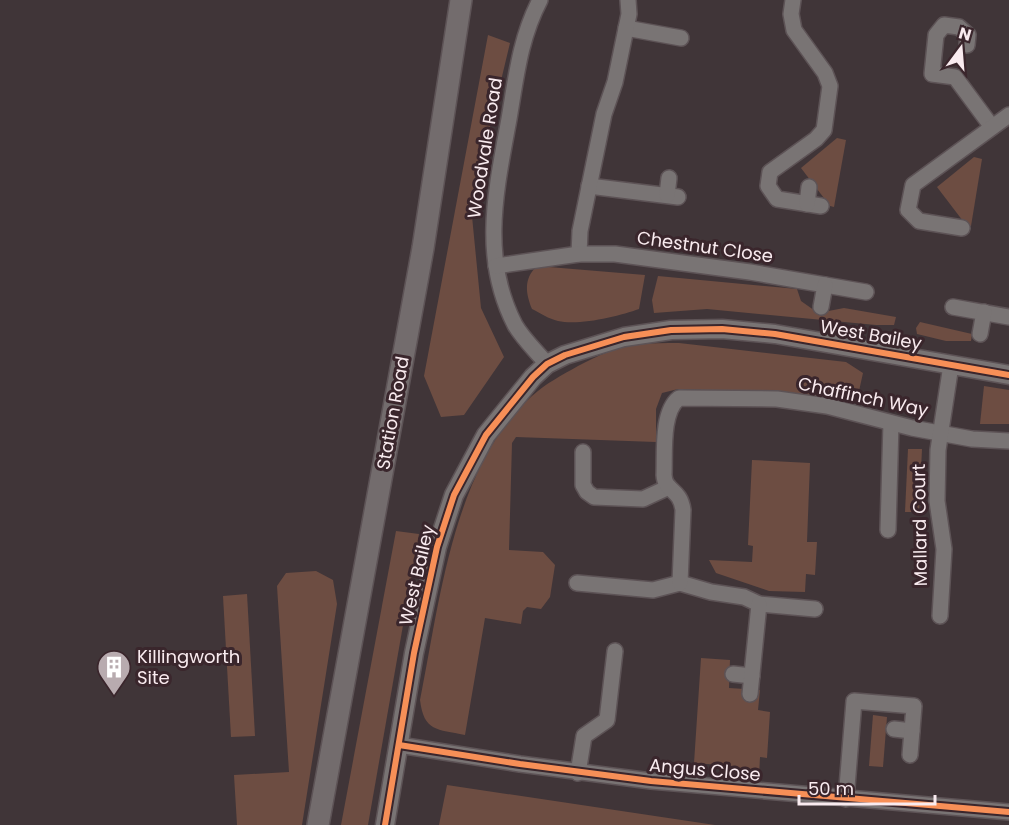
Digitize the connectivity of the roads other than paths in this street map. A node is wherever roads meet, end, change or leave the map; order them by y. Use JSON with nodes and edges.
{"nodes":[{"id":1,"x":461,"y":0,"type":"edge"},
{"id":2,"x":540,"y":0,"type":"edge"},
{"id":3,"x":628,"y":0,"type":"edge"},
{"id":4,"x":793,"y":0,"type":"edge"},
{"id":5,"x":626,"y":28,"type":"junction"},
{"id":6,"x":681,"y":38,"type":"dead end"},
{"id":7,"x":967,"y":45,"type":"dead end"},
{"id":8,"x":1009,"y":115,"type":"edge"},
{"id":9,"x":992,"y":127,"type":"junction"},
{"id":10,"x":669,"y":178,"type":"dead end"},
{"id":11,"x":589,"y":186,"type":"junction"},
{"id":12,"x":809,"y":187,"type":"dead end"},
{"id":13,"x":962,"y":228,"type":"dead end"},
{"id":14,"x":579,"y":254,"type":"junction"},
{"id":15,"x":496,"y":266,"type":"junction"},
{"id":16,"x":825,"y":285,"type":"junction"},
{"id":17,"x":866,"y":292,"type":"dead end"},
{"id":18,"x":821,"y":307,"type":"dead end"},
{"id":19,"x":953,"y":307,"type":"dead end"},
{"id":20,"x":984,"y":312,"type":"junction"},
{"id":21,"x":1009,"y":317,"type":"edge"},
{"id":22,"x":980,"y":334,"type":"dead end"},
{"id":23,"x":547,"y":364,"type":"junction"},
{"id":24,"x":951,"y":365,"type":"junction"},
{"id":25,"x":1009,"y":375,"type":"edge"},
{"id":26,"x":891,"y":423,"type":"junction"},
{"id":27,"x":940,"y":433,"type":"junction"},
{"id":28,"x":1009,"y":441,"type":"edge"},
{"id":29,"x":583,"y":452,"type":"dead end"},
{"id":30,"x":669,"y":487,"type":"junction"},
{"id":31,"x":888,"y":530,"type":"dead end"},
{"id":32,"x":577,"y":583,"type":"dead end"},
{"id":33,"x":680,"y":583,"type":"junction"},
{"id":34,"x":759,"y":604,"type":"junction"},
{"id":35,"x":815,"y":609,"type":"dead end"},
{"id":36,"x":940,"y":616,"type":"dead end"},
{"id":37,"x":615,"y":651,"type":"dead end"},
{"id":38,"x":733,"y":674,"type":"dead end"},
{"id":39,"x":752,"y":676,"type":"junction"},
{"id":40,"x":750,"y":694,"type":"dead end"},
{"id":41,"x":894,"y":729,"type":"dead end"},
{"id":42,"x":912,"y":731,"type":"junction"},
{"id":43,"x":399,"y":745,"type":"junction"},
{"id":44,"x":910,"y":755,"type":"dead end"},
{"id":45,"x":578,"y":772,"type":"junction"},
{"id":46,"x":846,"y":799,"type":"junction"},
{"id":47,"x":1009,"y":812,"type":"edge"},
{"id":48,"x":318,"y":825,"type":"edge"},
{"id":49,"x":385,"y":825,"type":"edge"}],
"edges":[{"from":1,"to":48,"type":"main road","name":"Station Road"},
{"from":2,"to":15,"type":"street","name":"Woodvale Road"},
{"from":3,"to":5,"type":"street"},
{"from":4,"to":12,"type":"street"},
{"from":5,"to":6,"type":"street"},
{"from":5,"to":11,"type":"street"},
{"from":7,"to":9,"type":"street"},
{"from":8,"to":9,"type":"street"},
{"from":9,"to":13,"type":"street"},
{"from":10,"to":11,"type":"street"},
{"from":11,"to":14,"type":"street"},
{"from":14,"to":15,"type":"street","name":"Chestnut Close"},
{"from":14,"to":16,"type":"street","name":"Chestnut Close"},
{"from":15,"to":23,"type":"street","name":"Woodvale Road"},
{"from":16,"to":17,"type":"street","name":"Chestnut Close"},
{"from":16,"to":18,"type":"street"},
{"from":19,"to":20,"type":"street"},
{"from":20,"to":21,"type":"street"},
{"from":20,"to":22,"type":"street"},
{"from":23,"to":24,"type":"street","name":"West Bailey"},
{"from":23,"to":43,"type":"street","name":"West Bailey"},
{"from":24,"to":25,"type":"street","name":"West Bailey"},
{"from":24,"to":27,"type":"street","name":"Mallard Court"},
{"from":26,"to":27,"type":"street","name":"Chaffinch Way"},
{"from":26,"to":30,"type":"street","name":"Chaffinch Way"},
{"from":26,"to":31,"type":"street","name":"Mallard Court"},
{"from":27,"to":28,"type":"street","name":"Chaffinch Way"},
{"from":27,"to":36,"type":"street","name":"Mallard Court"},
{"from":29,"to":30,"type":"street"},
{"from":30,"to":33,"type":"street"},
{"from":32,"to":33,"type":"street"},
{"from":33,"to":34,"type":"street"},
{"from":34,"to":35,"type":"street"},
{"from":34,"to":39,"type":"street"},
{"from":37,"to":45,"type":"street"},
{"from":38,"to":39,"type":"street"},
{"from":39,"to":40,"type":"street"},
{"from":41,"to":42,"type":"street"},
{"from":42,"to":44,"type":"street"},
{"from":42,"to":46,"type":"street"},
{"from":43,"to":45,"type":"street","name":"Angus Close"},
{"from":43,"to":49,"type":"street","name":"West Bailey"},
{"from":45,"to":46,"type":"street","name":"Angus Close"},
{"from":46,"to":47,"type":"street","name":"Angus Close"}]}
